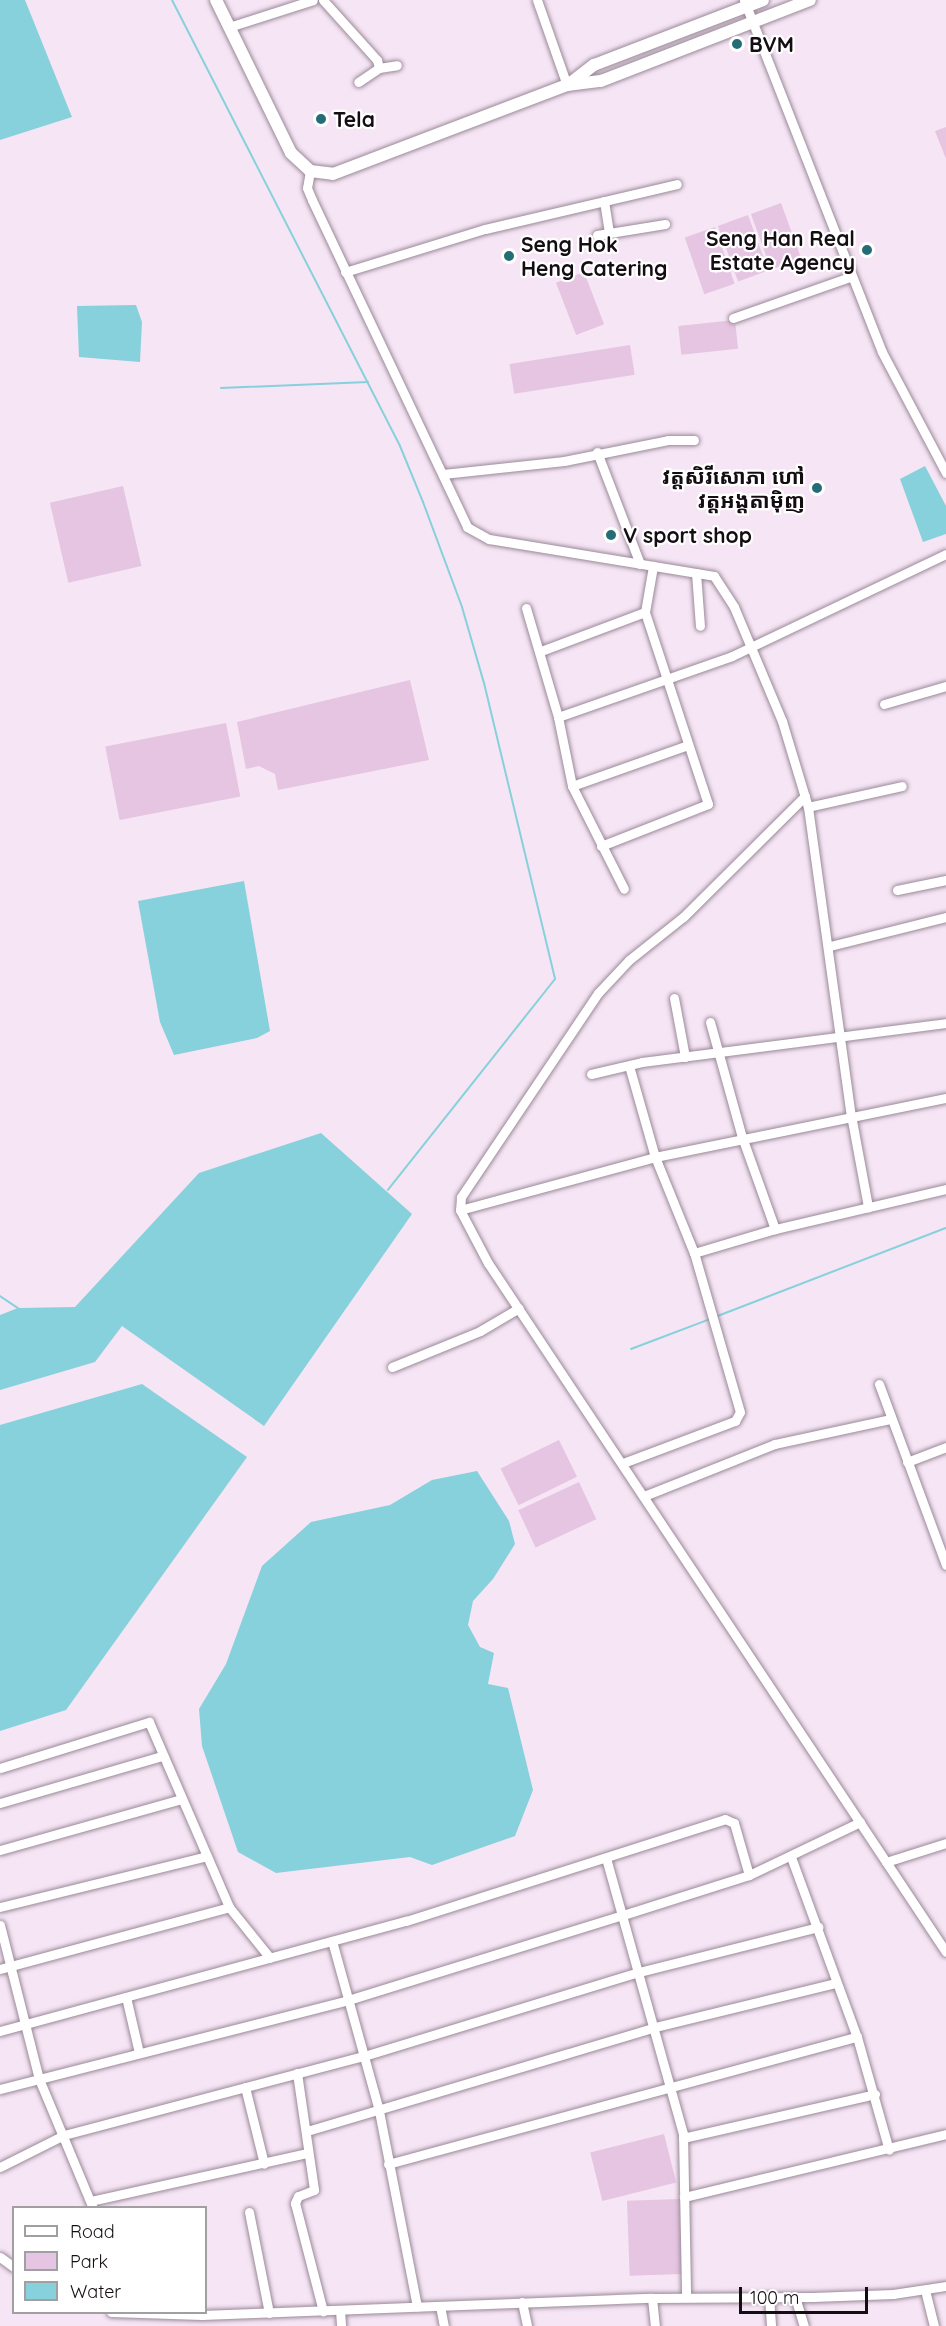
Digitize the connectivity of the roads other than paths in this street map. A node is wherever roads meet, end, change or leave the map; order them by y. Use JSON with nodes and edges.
{"nodes":[{"id":1,"x":216,"y":0,"type":"edge"},
{"id":2,"x":314,"y":0,"type":"edge"},
{"id":3,"x":323,"y":0,"type":"edge"},
{"id":4,"x":548,"y":0,"type":"edge"},
{"id":5,"x":763,"y":0,"type":"edge"},
{"id":6,"x":810,"y":0,"type":"edge"},
{"id":7,"x":538,"y":2,"type":"edge"},
{"id":8,"x":745,"y":3,"type":"edge"},
{"id":9,"x":752,"y":22,"type":"junction"},
{"id":10,"x":229,"y":27,"type":"junction"},
{"id":11,"x":397,"y":65,"type":"dead end"},
{"id":12,"x":379,"y":68,"type":"junction"},
{"id":13,"x":358,"y":82,"type":"dead end"},
{"id":14,"x":567,"y":85,"type":"junction"},
{"id":15,"x":310,"y":171,"type":"junction"},
{"id":16,"x":677,"y":184,"type":"dead end"},
{"id":17,"x":604,"y":201,"type":"junction"},
{"id":18,"x":665,"y":224,"type":"dead end"},
{"id":19,"x":609,"y":233,"type":"junction"},
{"id":20,"x":597,"y":235,"type":"dead end"},
{"id":21,"x":345,"y":272,"type":"junction"},
{"id":22,"x":852,"y":276,"type":"junction"},
{"id":23,"x":733,"y":318,"type":"dead end"},
{"id":24,"x":694,"y":440,"type":"dead end"},
{"id":25,"x":597,"y":452,"type":"junction"},
{"id":26,"x":946,"y":473,"type":"edge"},
{"id":27,"x":443,"y":474,"type":"junction"},
{"id":28,"x":946,"y":554,"type":"edge"},
{"id":29,"x":640,"y":564,"type":"junction"},
{"id":30,"x":653,"y":566,"type":"junction"},
{"id":31,"x":696,"y":573,"type":"junction"},
{"id":32,"x":526,"y":608,"type":"dead end"},
{"id":33,"x":645,"y":612,"type":"junction"},
{"id":34,"x":700,"y":626,"type":"dead end"},
{"id":35,"x":752,"y":643,"type":"junction"},
{"id":36,"x":541,"y":651,"type":"junction"},
{"id":37,"x":665,"y":679,"type":"junction"},
{"id":38,"x":946,"y":686,"type":"edge"},
{"id":39,"x":884,"y":704,"type":"dead end"},
{"id":40,"x":558,"y":717,"type":"junction"},
{"id":41,"x":688,"y":745,"type":"junction"},
{"id":42,"x":572,"y":786,"type":"junction"},
{"id":43,"x":902,"y":786,"type":"dead end"},
{"id":44,"x":805,"y":796,"type":"junction"},
{"id":45,"x":808,"y":807,"type":"junction"},
{"id":46,"x":602,"y":846,"type":"junction"},
{"id":47,"x":946,"y":880,"type":"edge"},
{"id":48,"x":624,"y":889,"type":"dead end"},
{"id":49,"x":897,"y":890,"type":"dead end"},
{"id":50,"x":946,"y":917,"type":"edge"},
{"id":51,"x":830,"y":946,"type":"junction"},
{"id":52,"x":674,"y":998,"type":"dead end"},
{"id":53,"x":710,"y":1022,"type":"dead end"},
{"id":54,"x":946,"y":1023,"type":"edge"},
{"id":55,"x":841,"y":1035,"type":"junction"},
{"id":56,"x":718,"y":1053,"type":"junction"},
{"id":57,"x":685,"y":1057,"type":"junction"},
{"id":58,"x":629,"y":1066,"type":"junction"},
{"id":59,"x":591,"y":1074,"type":"dead end"},
{"id":60,"x":946,"y":1098,"type":"edge"},
{"id":61,"x":851,"y":1115,"type":"junction"},
{"id":62,"x":742,"y":1137,"type":"junction"},
{"id":63,"x":655,"y":1157,"type":"junction"},
{"id":64,"x":946,"y":1189,"type":"edge"},
{"id":65,"x":868,"y":1207,"type":"junction"},
{"id":66,"x":460,"y":1210,"type":"junction"},
{"id":67,"x":775,"y":1229,"type":"junction"},
{"id":68,"x":694,"y":1253,"type":"junction"},
{"id":69,"x":519,"y":1308,"type":"junction"},
{"id":70,"x":392,"y":1367,"type":"dead end"},
{"id":71,"x":879,"y":1384,"type":"dead end"},
{"id":72,"x":891,"y":1419,"type":"junction"},
{"id":73,"x":946,"y":1447,"type":"edge"},
{"id":74,"x":907,"y":1462,"type":"junction"},
{"id":75,"x":623,"y":1464,"type":"junction"},
{"id":76,"x":644,"y":1496,"type":"junction"},
{"id":77,"x":946,"y":1565,"type":"edge"},
{"id":78,"x":162,"y":1756,"type":"junction"},
{"id":79,"x":0,"y":1768,"type":"edge"},
{"id":80,"x":182,"y":1799,"type":"junction"},
{"id":81,"x":0,"y":1803,"type":"edge"},
{"id":82,"x":860,"y":1822,"type":"junction"},
{"id":83,"x":946,"y":1843,"type":"edge"},
{"id":84,"x":0,"y":1850,"type":"edge"},
{"id":85,"x":207,"y":1856,"type":"junction"},
{"id":86,"x":791,"y":1857,"type":"junction"},
{"id":87,"x":606,"y":1858,"type":"junction"},
{"id":88,"x":886,"y":1862,"type":"junction"},
{"id":89,"x":749,"y":1875,"type":"junction"},
{"id":90,"x":0,"y":1907,"type":"edge"},
{"id":91,"x":229,"y":1907,"type":"junction"},
{"id":92,"x":623,"y":1915,"type":"junction"},
{"id":93,"x":0,"y":1925,"type":"edge"},
{"id":94,"x":818,"y":1927,"type":"junction"},
{"id":95,"x":332,"y":1941,"type":"junction"},
{"id":96,"x":946,"y":1952,"type":"edge"},
{"id":97,"x":270,"y":1958,"type":"junction"},
{"id":98,"x":10,"y":1966,"type":"junction"},
{"id":99,"x":0,"y":1969,"type":"edge"},
{"id":100,"x":639,"y":1972,"type":"junction"},
{"id":101,"x":835,"y":1983,"type":"junction"},
{"id":102,"x":126,"y":1997,"type":"junction"},
{"id":103,"x":348,"y":2000,"type":"junction"},
{"id":104,"x":26,"y":2025,"type":"junction"},
{"id":105,"x":655,"y":2027,"type":"junction"},
{"id":106,"x":0,"y":2031,"type":"edge"},
{"id":107,"x":857,"y":2037,"type":"junction"},
{"id":108,"x":139,"y":2053,"type":"junction"},
{"id":109,"x":364,"y":2056,"type":"junction"},
{"id":110,"x":297,"y":2073,"type":"junction"},
{"id":111,"x":39,"y":2079,"type":"junction"},
{"id":112,"x":671,"y":2086,"type":"junction"},
{"id":113,"x":245,"y":2087,"type":"junction"},
{"id":114,"x":0,"y":2089,"type":"edge"},
{"id":115,"x":875,"y":2094,"type":"junction"},
{"id":116,"x":379,"y":2111,"type":"junction"},
{"id":117,"x":307,"y":2131,"type":"junction"},
{"id":118,"x":946,"y":2134,"type":"edge"},
{"id":119,"x":64,"y":2135,"type":"junction"},
{"id":120,"x":683,"y":2138,"type":"junction"},
{"id":121,"x":889,"y":2150,"type":"junction"},
{"id":122,"x":308,"y":2153,"type":"junction"},
{"id":123,"x":264,"y":2164,"type":"junction"},
{"id":124,"x":388,"y":2164,"type":"junction"},
{"id":125,"x":0,"y":2167,"type":"edge"},
{"id":126,"x":684,"y":2197,"type":"junction"},
{"id":127,"x":92,"y":2204,"type":"edge"},
{"id":128,"x":249,"y":2212,"type":"dead end"},
{"id":129,"x":946,"y":2286,"type":"edge"},
{"id":130,"x":925,"y":2290,"type":"junction"},
{"id":131,"x":770,"y":2296,"type":"junction"},
{"id":132,"x":686,"y":2297,"type":"junction"},
{"id":133,"x":795,"y":2297,"type":"junction"},
{"id":134,"x":651,"y":2298,"type":"junction"},
{"id":135,"x":522,"y":2302,"type":"junction"},
{"id":136,"x":440,"y":2306,"type":"junction"},
{"id":137,"x":417,"y":2307,"type":"junction"},
{"id":138,"x":340,"y":2310,"type":"junction"},
{"id":139,"x":323,"y":2311,"type":"junction"},
{"id":140,"x":269,"y":2313,"type":"junction"},
{"id":141,"x":207,"y":2314,"type":"edge"},
{"id":142,"x":341,"y":2326,"type":"edge"},
{"id":143,"x":444,"y":2326,"type":"edge"},
{"id":144,"x":527,"y":2326,"type":"edge"},
{"id":145,"x":655,"y":2326,"type":"edge"},
{"id":146,"x":771,"y":2326,"type":"edge"},
{"id":147,"x":804,"y":2326,"type":"edge"},
{"id":148,"x":934,"y":2326,"type":"edge"}],
"edges":[{"from":1,"to":10,"type":"main road"},
{"from":2,"to":10,"type":"street"},
{"from":3,"to":12,"type":"street"},
{"from":4,"to":7,"type":"street"},
{"from":5,"to":8,"type":"main road"},
{"from":6,"to":9,"type":"main road"},
{"from":7,"to":14,"type":"street"},
{"from":8,"to":9,"type":"street"},
{"from":8,"to":14,"type":"main road"},
{"from":9,"to":14,"type":"main road"},
{"from":9,"to":22,"type":"street"},
{"from":10,"to":15,"type":"main road"},
{"from":11,"to":12,"type":"street"},
{"from":12,"to":13,"type":"street"},
{"from":14,"to":15,"type":"main road"},
{"from":15,"to":21,"type":"street"},
{"from":16,"to":17,"type":"street"},
{"from":17,"to":19,"type":"street"},
{"from":17,"to":21,"type":"street"},
{"from":18,"to":19,"type":"street"},
{"from":19,"to":20,"type":"street"},
{"from":21,"to":27,"type":"street"},
{"from":22,"to":23,"type":"street"},
{"from":22,"to":26,"type":"street"},
{"from":24,"to":25,"type":"street"},
{"from":25,"to":27,"type":"street"},
{"from":25,"to":29,"type":"street"},
{"from":27,"to":29,"type":"street"},
{"from":28,"to":35,"type":"street"},
{"from":29,"to":30,"type":"street"},
{"from":30,"to":31,"type":"street"},
{"from":30,"to":33,"type":"street"},
{"from":31,"to":34,"type":"street"},
{"from":31,"to":35,"type":"street"},
{"from":32,"to":36,"type":"street"},
{"from":33,"to":36,"type":"street"},
{"from":33,"to":37,"type":"street"},
{"from":35,"to":37,"type":"street"},
{"from":35,"to":44,"type":"street"},
{"from":36,"to":40,"type":"street"},
{"from":37,"to":40,"type":"street"},
{"from":37,"to":41,"type":"street"},
{"from":38,"to":39,"type":"street"},
{"from":40,"to":42,"type":"street"},
{"from":41,"to":42,"type":"street"},
{"from":41,"to":46,"type":"street"},
{"from":42,"to":46,"type":"street"},
{"from":43,"to":45,"type":"street"},
{"from":44,"to":45,"type":"street"},
{"from":44,"to":66,"type":"street"},
{"from":45,"to":51,"type":"street"},
{"from":46,"to":48,"type":"street"},
{"from":47,"to":49,"type":"street"},
{"from":50,"to":51,"type":"street"},
{"from":51,"to":55,"type":"street"},
{"from":52,"to":57,"type":"street"},
{"from":53,"to":56,"type":"street"},
{"from":54,"to":55,"type":"street"},
{"from":55,"to":56,"type":"street"},
{"from":55,"to":61,"type":"street"},
{"from":56,"to":57,"type":"street"},
{"from":56,"to":62,"type":"street"},
{"from":57,"to":58,"type":"street"},
{"from":58,"to":59,"type":"street"},
{"from":58,"to":63,"type":"street"},
{"from":60,"to":61,"type":"street"},
{"from":61,"to":62,"type":"street"},
{"from":61,"to":65,"type":"street"},
{"from":62,"to":63,"type":"street"},
{"from":62,"to":67,"type":"street"},
{"from":63,"to":66,"type":"street"},
{"from":63,"to":68,"type":"street"},
{"from":64,"to":65,"type":"street"},
{"from":65,"to":67,"type":"street"},
{"from":66,"to":69,"type":"street"},
{"from":67,"to":68,"type":"street"},
{"from":68,"to":75,"type":"street"},
{"from":69,"to":70,"type":"street"},
{"from":69,"to":75,"type":"street"},
{"from":71,"to":72,"type":"street"},
{"from":72,"to":74,"type":"street"},
{"from":72,"to":76,"type":"street"},
{"from":73,"to":74,"type":"street"},
{"from":74,"to":77,"type":"street"},
{"from":75,"to":76,"type":"street"},
{"from":76,"to":82,"type":"street"},
{"from":78,"to":79,"type":"street"},
{"from":78,"to":80,"type":"street"},
{"from":78,"to":81,"type":"street"},
{"from":80,"to":84,"type":"street"},
{"from":80,"to":85,"type":"street"},
{"from":82,"to":86,"type":"street"},
{"from":82,"to":88,"type":"street"},
{"from":83,"to":88,"type":"street"},
{"from":85,"to":90,"type":"street"},
{"from":85,"to":91,"type":"street"},
{"from":86,"to":89,"type":"street"},
{"from":86,"to":94,"type":"street"},
{"from":87,"to":89,"type":"street"},
{"from":87,"to":92,"type":"street"},
{"from":87,"to":95,"type":"street"},
{"from":88,"to":96,"type":"street"},
{"from":89,"to":92,"type":"street"},
{"from":91,"to":97,"type":"street"},
{"from":91,"to":98,"type":"street"},
{"from":92,"to":100,"type":"street"},
{"from":92,"to":103,"type":"street"},
{"from":93,"to":98,"type":"street"},
{"from":94,"to":100,"type":"street"},
{"from":94,"to":101,"type":"street"},
{"from":95,"to":97,"type":"street"},
{"from":95,"to":103,"type":"street"},
{"from":97,"to":102,"type":"street"},
{"from":98,"to":99,"type":"street"},
{"from":98,"to":104,"type":"street"},
{"from":100,"to":105,"type":"street"},
{"from":100,"to":109,"type":"street"},
{"from":101,"to":105,"type":"street"},
{"from":101,"to":107,"type":"street"},
{"from":102,"to":104,"type":"street"},
{"from":102,"to":108,"type":"street"},
{"from":103,"to":108,"type":"street"},
{"from":103,"to":109,"type":"street"},
{"from":104,"to":106,"type":"street"},
{"from":104,"to":111,"type":"street"},
{"from":105,"to":112,"type":"street"},
{"from":105,"to":116,"type":"street"},
{"from":107,"to":112,"type":"street"},
{"from":107,"to":115,"type":"street"},
{"from":108,"to":111,"type":"street"},
{"from":109,"to":110,"type":"street"},
{"from":109,"to":116,"type":"street"},
{"from":110,"to":113,"type":"street"},
{"from":110,"to":117,"type":"street"},
{"from":111,"to":114,"type":"street"},
{"from":111,"to":119,"type":"street"},
{"from":112,"to":120,"type":"street"},
{"from":112,"to":124,"type":"street"},
{"from":113,"to":119,"type":"street"},
{"from":113,"to":123,"type":"street"},
{"from":115,"to":120,"type":"street"},
{"from":115,"to":121,"type":"street"},
{"from":116,"to":117,"type":"street"},
{"from":116,"to":124,"type":"street"},
{"from":117,"to":122,"type":"street"},
{"from":118,"to":121,"type":"street"},
{"from":119,"to":125,"type":"street"},
{"from":119,"to":127,"type":"street"},
{"from":120,"to":126,"type":"street"},
{"from":121,"to":126,"type":"street"},
{"from":122,"to":123,"type":"street"},
{"from":122,"to":139,"type":"street"},
{"from":123,"to":127,"type":"street"},
{"from":124,"to":137,"type":"street"},
{"from":126,"to":132,"type":"street"},
{"from":128,"to":140,"type":"street"},
{"from":129,"to":130,"type":"street"},
{"from":130,"to":133,"type":"street"},
{"from":130,"to":148,"type":"street"},
{"from":131,"to":132,"type":"street"},
{"from":131,"to":133,"type":"street"},
{"from":131,"to":146,"type":"street"},
{"from":132,"to":134,"type":"street"},
{"from":133,"to":147,"type":"street"},
{"from":134,"to":135,"type":"street"},
{"from":134,"to":145,"type":"street"},
{"from":135,"to":136,"type":"street"},
{"from":135,"to":144,"type":"street"},
{"from":136,"to":137,"type":"street"},
{"from":136,"to":143,"type":"street"},
{"from":137,"to":138,"type":"street"},
{"from":138,"to":139,"type":"street"},
{"from":138,"to":142,"type":"street"},
{"from":139,"to":140,"type":"street"},
{"from":140,"to":141,"type":"street"}]}
